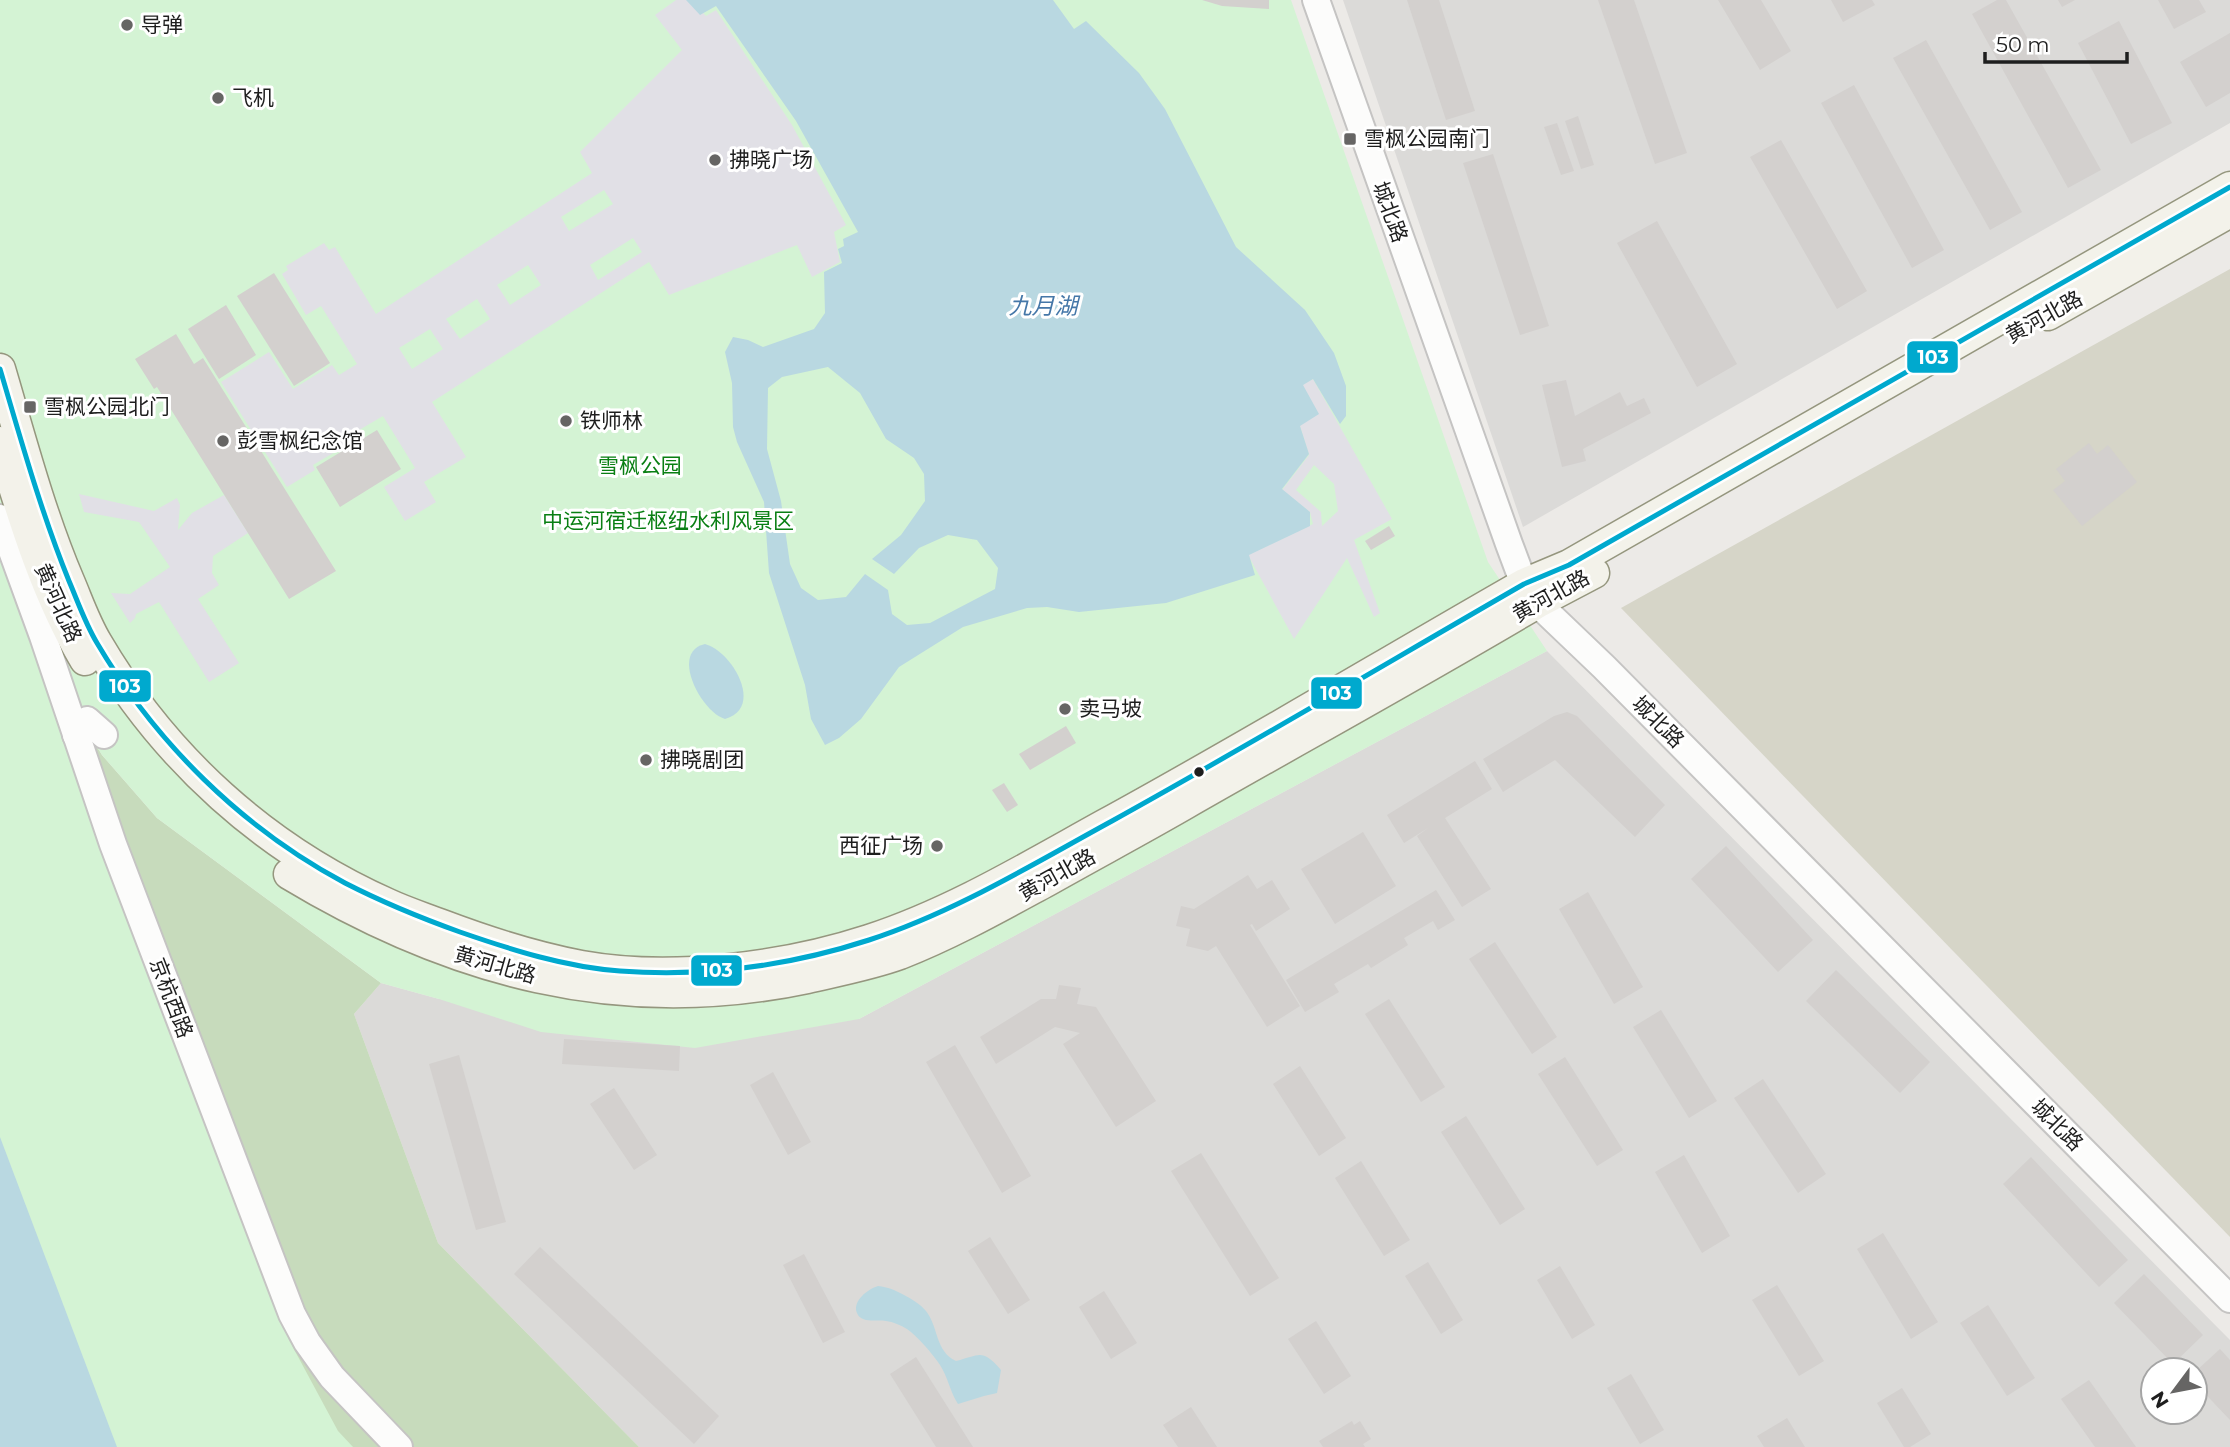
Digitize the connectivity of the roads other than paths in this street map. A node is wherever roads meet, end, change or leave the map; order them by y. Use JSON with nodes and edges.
{"nodes":[{"id":1,"x":1316,"y":0,"type":"edge"},
{"id":2,"x":2230,"y":187,"type":"edge"},
{"id":3,"x":2230,"y":212,"type":"edge"},
{"id":4,"x":0,"y":369,"type":"edge"},
{"id":5,"x":0,"y":442,"type":"edge"},
{"id":6,"x":0,"y":518,"type":"edge"},
{"id":7,"x":1530,"y":593,"type":"junction"},
{"id":8,"x":76,"y":735,"type":"junction"},
{"id":9,"x":104,"y":735,"type":"dead end"},
{"id":10,"x":2230,"y":1299,"type":"edge"},
{"id":11,"x":399,"y":1447,"type":"edge"}],
"edges":[{"from":1,"to":7,"type":"street","name":"城北路"},
{"from":2,"to":7,"type":"main road","name":"黄河北路"},
{"from":3,"to":7,"type":"main road","name":"黄河北路"},
{"from":4,"to":7,"type":"main road","name":"黄河北路"},
{"from":5,"to":7,"type":"main road","name":"黄河北路"},
{"from":6,"to":8,"type":"street","name":"京杭西路"},
{"from":7,"to":10,"type":"street","name":"城北路"},
{"from":8,"to":9,"type":"street"},
{"from":8,"to":11,"type":"street","name":"京杭西路"}]}
